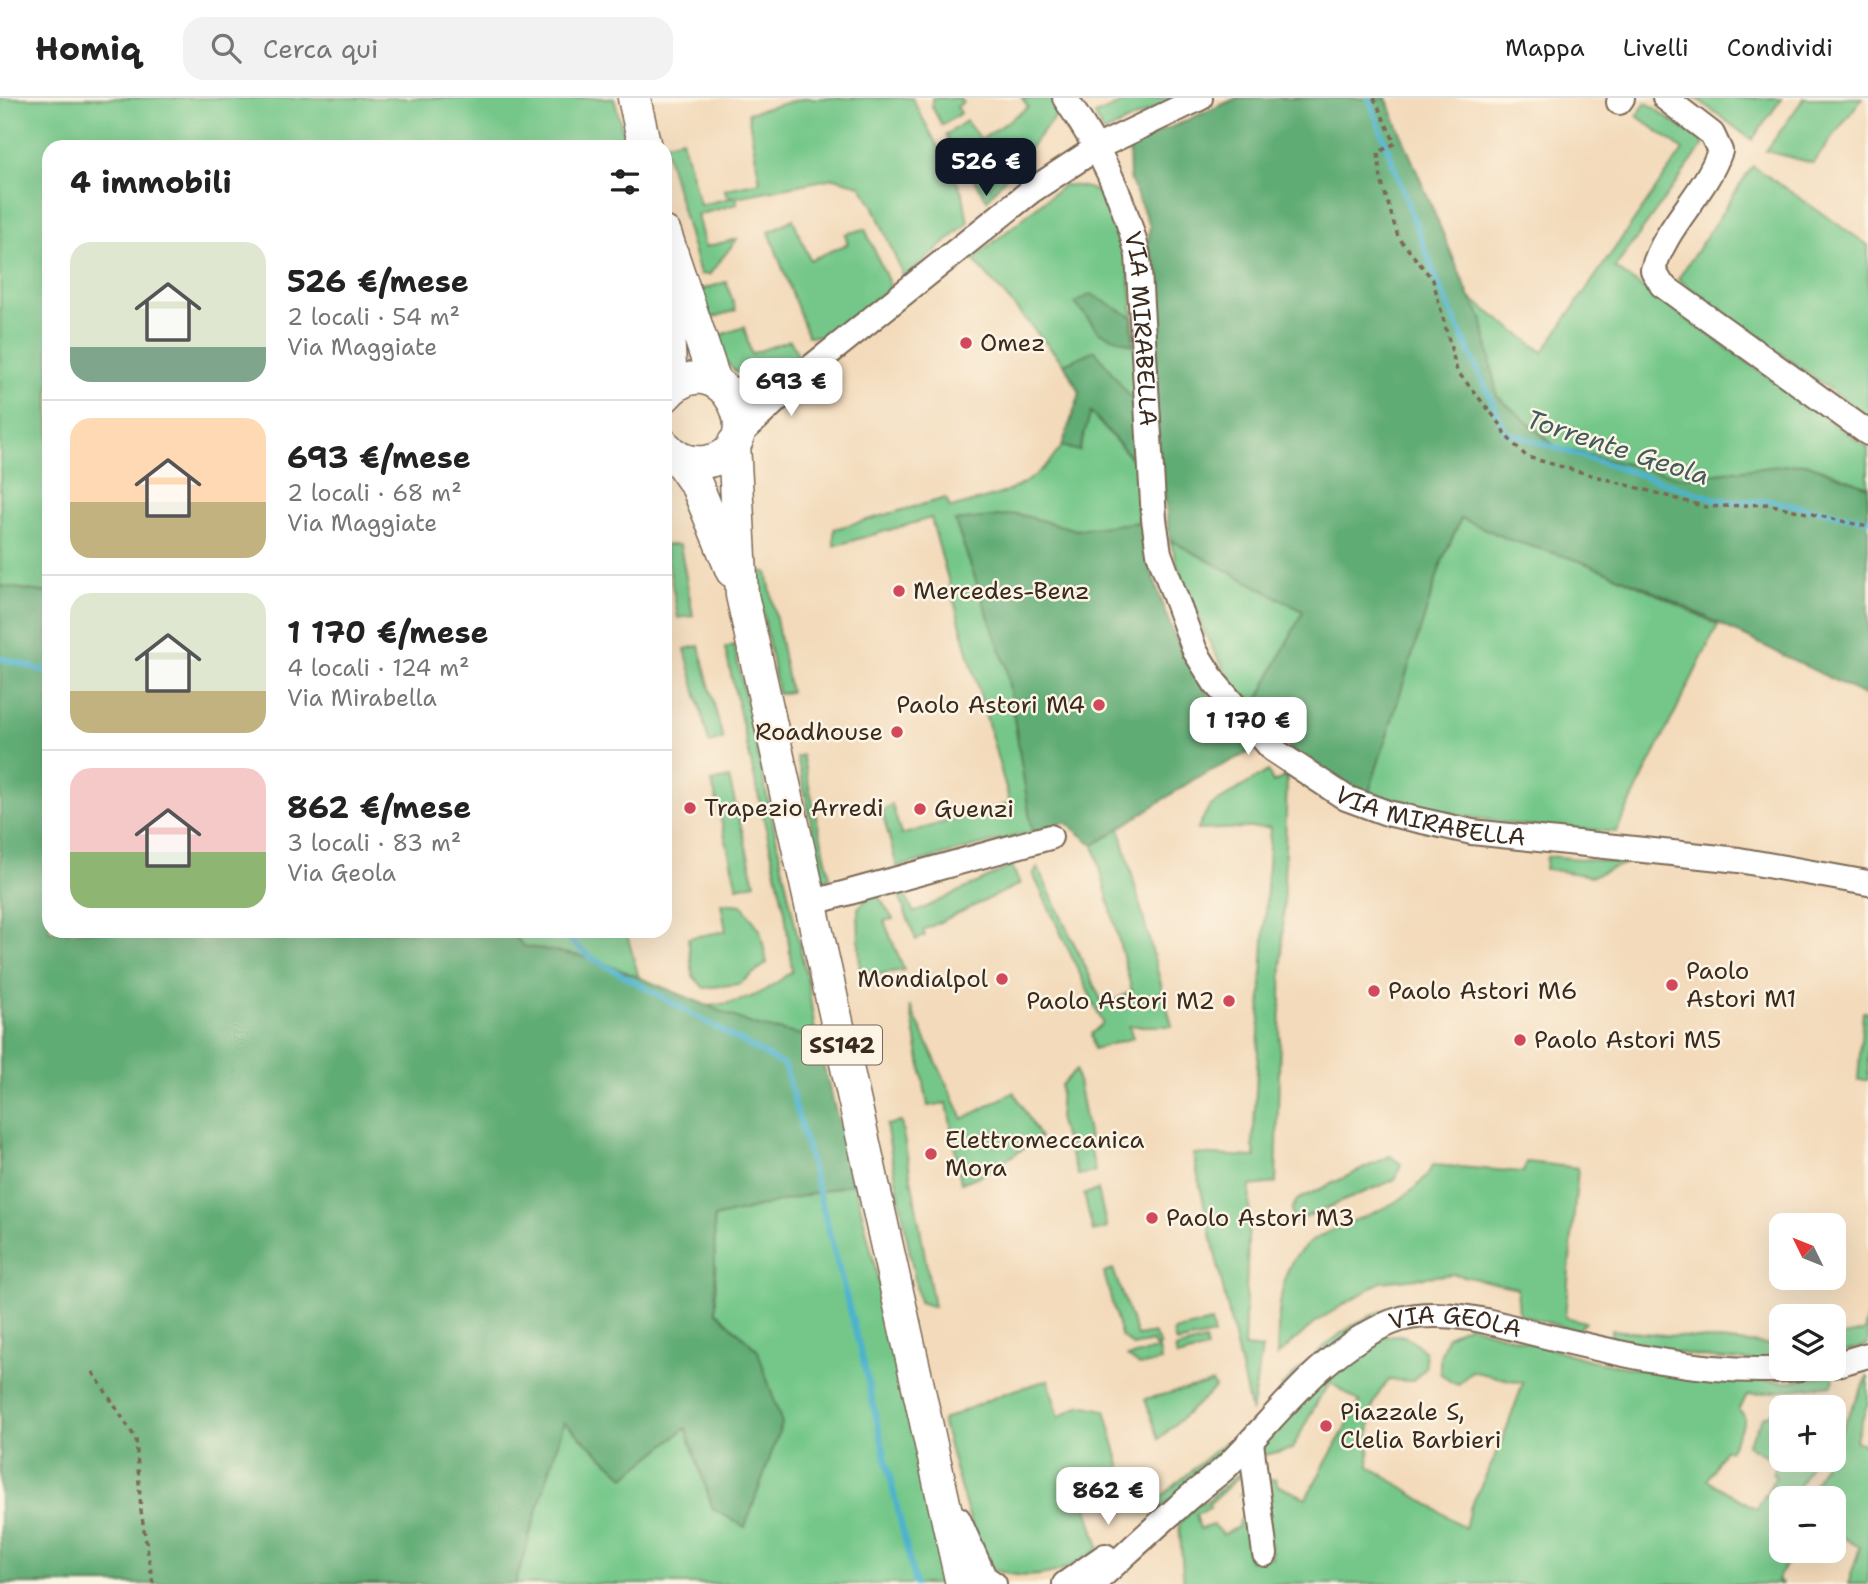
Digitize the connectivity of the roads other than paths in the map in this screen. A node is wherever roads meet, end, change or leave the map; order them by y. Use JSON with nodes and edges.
{"nodes":[{"id":1,"x":634,"y":98,"type":"edge"},
{"id":2,"x":1065,"y":98,"type":"edge"},
{"id":3,"x":1200,"y":98,"type":"edge"},
{"id":4,"x":1665,"y":98,"type":"edge"},
{"id":5,"x":643,"y":140,"type":"edge"},
{"id":6,"x":1098,"y":147,"type":"junction"},
{"id":7,"x":672,"y":252,"type":"edge"},
{"id":8,"x":814,"y":365,"type":"junction"},
{"id":9,"x":720,"y":386,"type":"junction"},
{"id":10,"x":672,"y":390,"type":"edge"},
{"id":11,"x":1868,"y":433,"type":"edge"},
{"id":12,"x":735,"y":440,"type":"junction"},
{"id":13,"x":672,"y":452,"type":"edge"},
{"id":14,"x":672,"y":452,"type":"edge"},
{"id":15,"x":742,"y":595,"type":"junction"},
{"id":16,"x":1050,"y":837,"type":"dead end"},
{"id":17,"x":1868,"y":883,"type":"edge"},
{"id":18,"x":810,"y":903,"type":"junction"},
{"id":19,"x":1868,"y":1355,"type":"edge"},
{"id":20,"x":1846,"y":1361,"type":"edge"},
{"id":21,"x":1769,"y":1368,"type":"edge"},
{"id":22,"x":1251,"y":1441,"type":"junction"},
{"id":23,"x":936,"y":1464,"type":"junction"},
{"id":24,"x":1178,"y":1507,"type":"junction"},
{"id":25,"x":1265,"y":1554,"type":"dead end"},
{"id":26,"x":962,"y":1584,"type":"edge"},
{"id":27,"x":994,"y":1584,"type":"edge"},
{"id":28,"x":1065,"y":1584,"type":"edge"},
{"id":29,"x":1093,"y":1584,"type":"edge"}],
"edges":[{"from":1,"to":5,"type":"main road"},
{"from":2,"to":6,"type":"street","name":"VIA MIRABELLA"},
{"from":3,"to":6,"type":"street"},
{"from":4,"to":11,"type":"street"},
{"from":6,"to":8,"type":"street"},
{"from":6,"to":17,"type":"street","name":"VIA MIRABELLA"},
{"from":7,"to":9,"type":"main road","number":"SS142"},
{"from":8,"to":9,"type":"street"},
{"from":8,"to":12,"type":"street"},
{"from":9,"to":10,"type":"main road"},
{"from":9,"to":12,"type":"main road","number":"SS142"},
{"from":12,"to":13,"type":"main road","number":"SS142"},
{"from":12,"to":15,"type":"main road","number":"SS142"},
{"from":14,"to":15,"type":"main road","number":"SS142"},
{"from":15,"to":18,"type":"main road","number":"SS142"},
{"from":16,"to":18,"type":"street"},
{"from":18,"to":23,"type":"main road","number":"SS142"},
{"from":19,"to":20,"type":"street"},
{"from":21,"to":22,"type":"street","name":"VIA GEOLA"},
{"from":22,"to":24,"type":"street","name":"VIA GEOLA"},
{"from":22,"to":25,"type":"street"},
{"from":23,"to":26,"type":"main road","number":"SS142"},
{"from":23,"to":27,"type":"street"},
{"from":24,"to":28,"type":"street","name":"VIA GEOLA"},
{"from":24,"to":29,"type":"street","name":"VIA GEOLA"}]}
